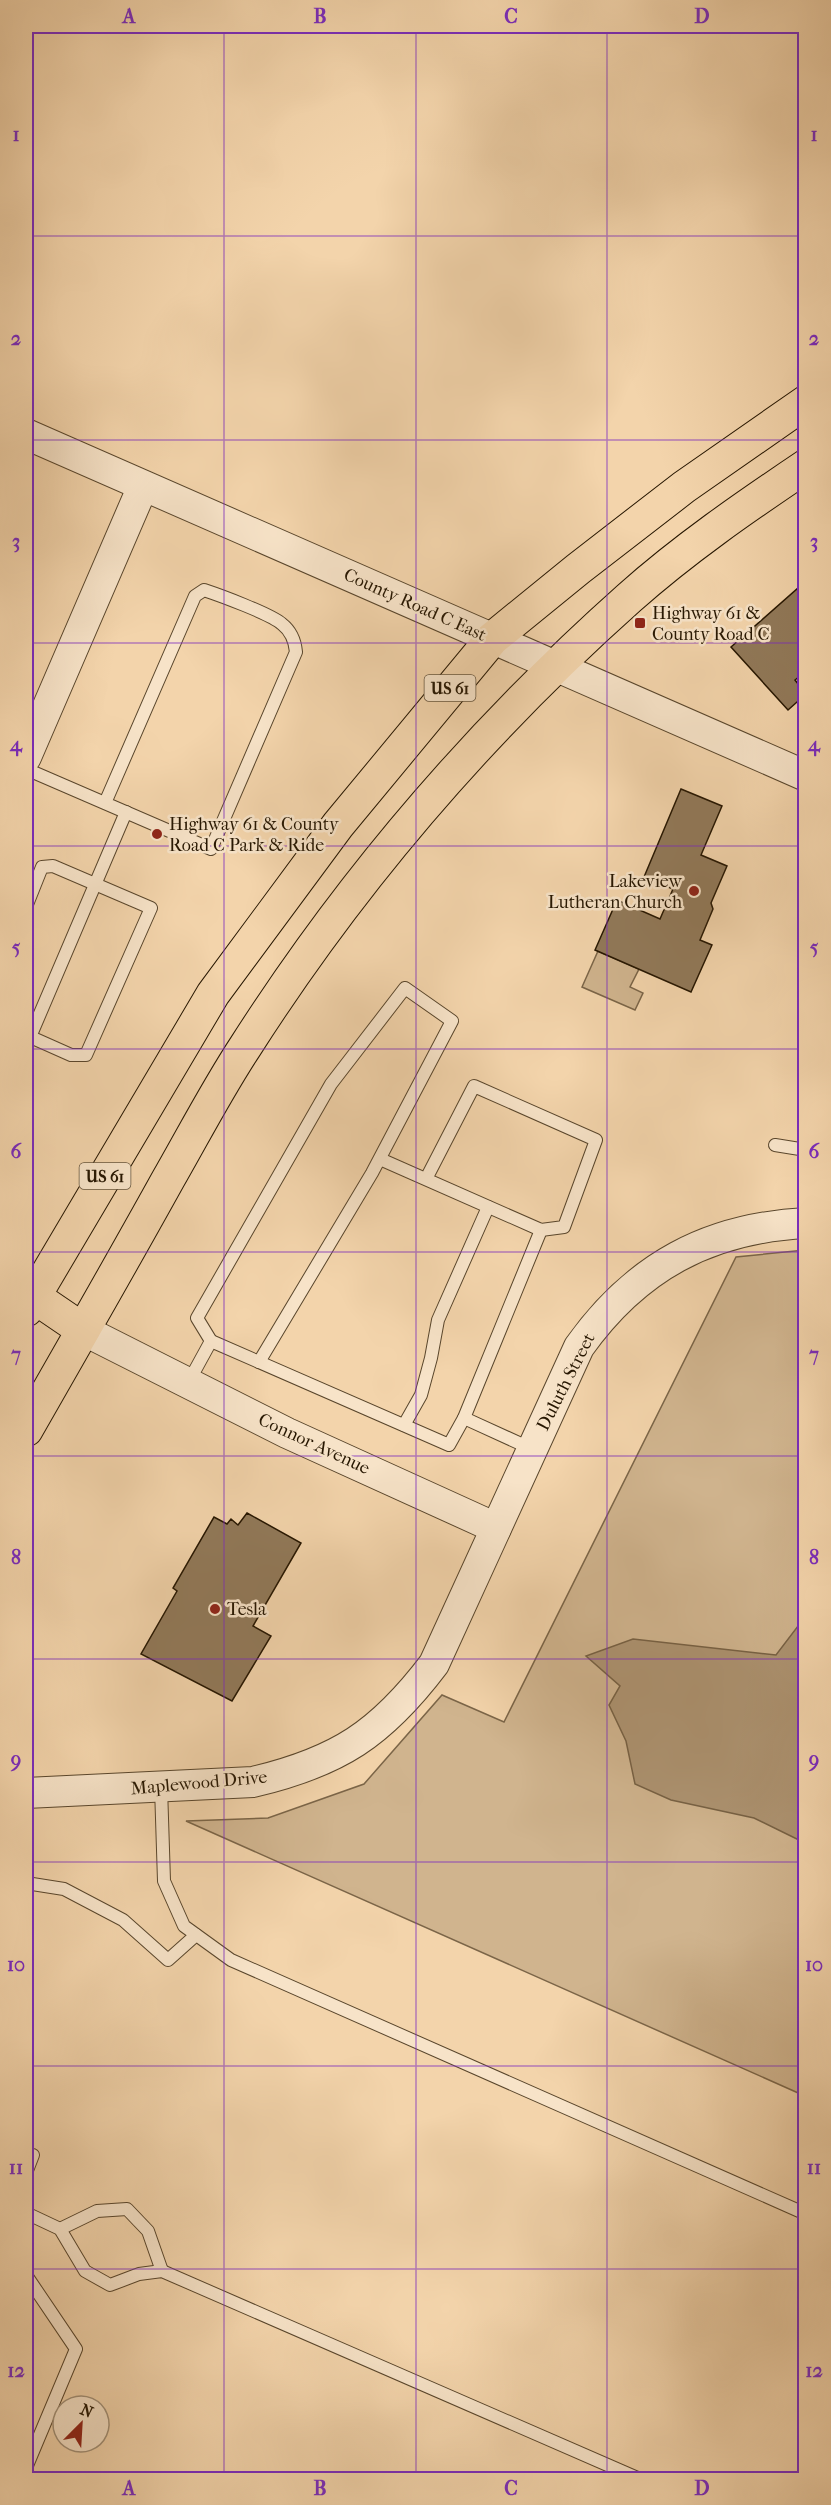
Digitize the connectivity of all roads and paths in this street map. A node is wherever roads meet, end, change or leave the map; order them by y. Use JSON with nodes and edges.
{"nodes":[{"id":1,"x":806,"y":402,"type":"edge"},
{"id":2,"x":26,"y":434,"type":"edge"},
{"id":3,"x":806,"y":466,"type":"edge"},
{"id":4,"x":143,"y":486,"type":"junction"},
{"id":5,"x":492,"y":639,"type":"junction"},
{"id":6,"x":555,"y":667,"type":"junction"},
{"id":7,"x":26,"y":757,"type":"edge"},
{"id":8,"x":26,"y":769,"type":"edge"},
{"id":9,"x":806,"y":776,"type":"edge"},
{"id":10,"x":105,"y":804,"type":"junction"},
{"id":11,"x":126,"y":812,"type":"junction"},
{"id":12,"x":96,"y":885,"type":"junction"},
{"id":13,"x":26,"y":908,"type":"edge"},
{"id":14,"x":28,"y":1036,"type":"edge"},
{"id":15,"x":775,"y":1145,"type":"dead end"},
{"id":16,"x":806,"y":1150,"type":"edge"},
{"id":17,"x":380,"y":1159,"type":"junction"},
{"id":18,"x":426,"y":1179,"type":"junction"},
{"id":19,"x":488,"y":1207,"type":"junction"},
{"id":20,"x":806,"y":1223,"type":"edge"},
{"id":21,"x":542,"y":1230,"type":"junction"},
{"id":22,"x":105,"y":1292,"type":"junction"},
{"id":23,"x":28,"y":1299,"type":"edge"},
{"id":24,"x":83,"y":1330,"type":"junction"},
{"id":25,"x":211,"y":1341,"type":"junction"},
{"id":26,"x":134,"y":1357,"type":"junction"},
{"id":27,"x":259,"y":1362,"type":"junction"},
{"id":28,"x":188,"y":1383,"type":"junction"},
{"id":29,"x":464,"y":1418,"type":"junction"},
{"id":30,"x":404,"y":1425,"type":"junction"},
{"id":31,"x":26,"y":1430,"type":"edge"},
{"id":32,"x":532,"y":1449,"type":"junction"},
{"id":33,"x":496,"y":1528,"type":"junction"},
{"id":34,"x":161,"y":1787,"type":"junction"},
{"id":35,"x":26,"y":1793,"type":"edge"},
{"id":36,"x":26,"y":1883,"type":"edge"},
{"id":37,"x":196,"y":1935,"type":"junction"},
{"id":38,"x":33,"y":2156,"type":"dead end"},
{"id":39,"x":26,"y":2173,"type":"edge"},
{"id":40,"x":26,"y":2213,"type":"edge"},
{"id":41,"x":806,"y":2214,"type":"edge"},
{"id":42,"x":60,"y":2229,"type":"junction"},
{"id":43,"x":162,"y":2271,"type":"junction"},
{"id":44,"x":26,"y":2275,"type":"edge"},
{"id":45,"x":26,"y":2468,"type":"edge"},
{"id":46,"x":642,"y":2480,"type":"edge"}],
"edges":[{"from":1,"to":5,"type":"main road","number":"US 61"},
{"from":2,"to":4,"type":"street","name":"County Road C East"},
{"from":3,"to":6,"type":"main road"},
{"from":4,"to":5,"type":"street","name":"County Road C East"},
{"from":4,"to":7,"type":"street"},
{"from":5,"to":6,"type":"street","name":"County Road C East"},
{"from":5,"to":23,"type":"main road","number":"US 61"},
{"from":6,"to":9,"type":"street","name":"County Road C East"},
{"from":6,"to":22,"type":"main road"},
{"from":8,"to":10,"type":"lane"},
{"from":10,"to":11,"type":"lane"},
{"from":10,"to":11,"type":"lane"},
{"from":11,"to":12,"type":"lane"},
{"from":12,"to":13,"type":"lane"},
{"from":12,"to":14,"type":"lane"},
{"from":12,"to":14,"type":"lane"},
{"from":15,"to":16,"type":"lane"},
{"from":17,"to":18,"type":"lane"},
{"from":17,"to":25,"type":"lane"},
{"from":17,"to":27,"type":"lane"},
{"from":18,"to":19,"type":"lane"},
{"from":18,"to":21,"type":"lane"},
{"from":19,"to":21,"type":"lane"},
{"from":19,"to":30,"type":"lane"},
{"from":20,"to":32,"type":"street","name":"Duluth Street"},
{"from":21,"to":29,"type":"lane"},
{"from":22,"to":24,"type":"main road"},
{"from":22,"to":26,"type":"street","name":"Connor Avenue"},
{"from":23,"to":24,"type":"main road","name":"Connor Avenue"},
{"from":24,"to":26,"type":"street","name":"Connor Avenue"},
{"from":24,"to":31,"type":"main road"},
{"from":25,"to":27,"type":"lane"},
{"from":25,"to":28,"type":"lane"},
{"from":26,"to":28,"type":"street","name":"Connor Avenue"},
{"from":27,"to":30,"type":"lane"},
{"from":28,"to":33,"type":"street","name":"Connor Avenue"},
{"from":29,"to":30,"type":"lane"},
{"from":29,"to":32,"type":"lane"},
{"from":32,"to":33,"type":"street","name":"Duluth Street"},
{"from":33,"to":34,"type":"street","name":"Maplewood Drive"},
{"from":34,"to":35,"type":"street","name":"Maplewood Drive"},
{"from":34,"to":37,"type":"lane"},
{"from":36,"to":37,"type":"lane"},
{"from":37,"to":41,"type":"lane"},
{"from":38,"to":39,"type":"lane"},
{"from":40,"to":42,"type":"lane"},
{"from":42,"to":43,"type":"lane"},
{"from":42,"to":43,"type":"lane"},
{"from":43,"to":46,"type":"lane"},
{"from":44,"to":45,"type":"lane"}]}
